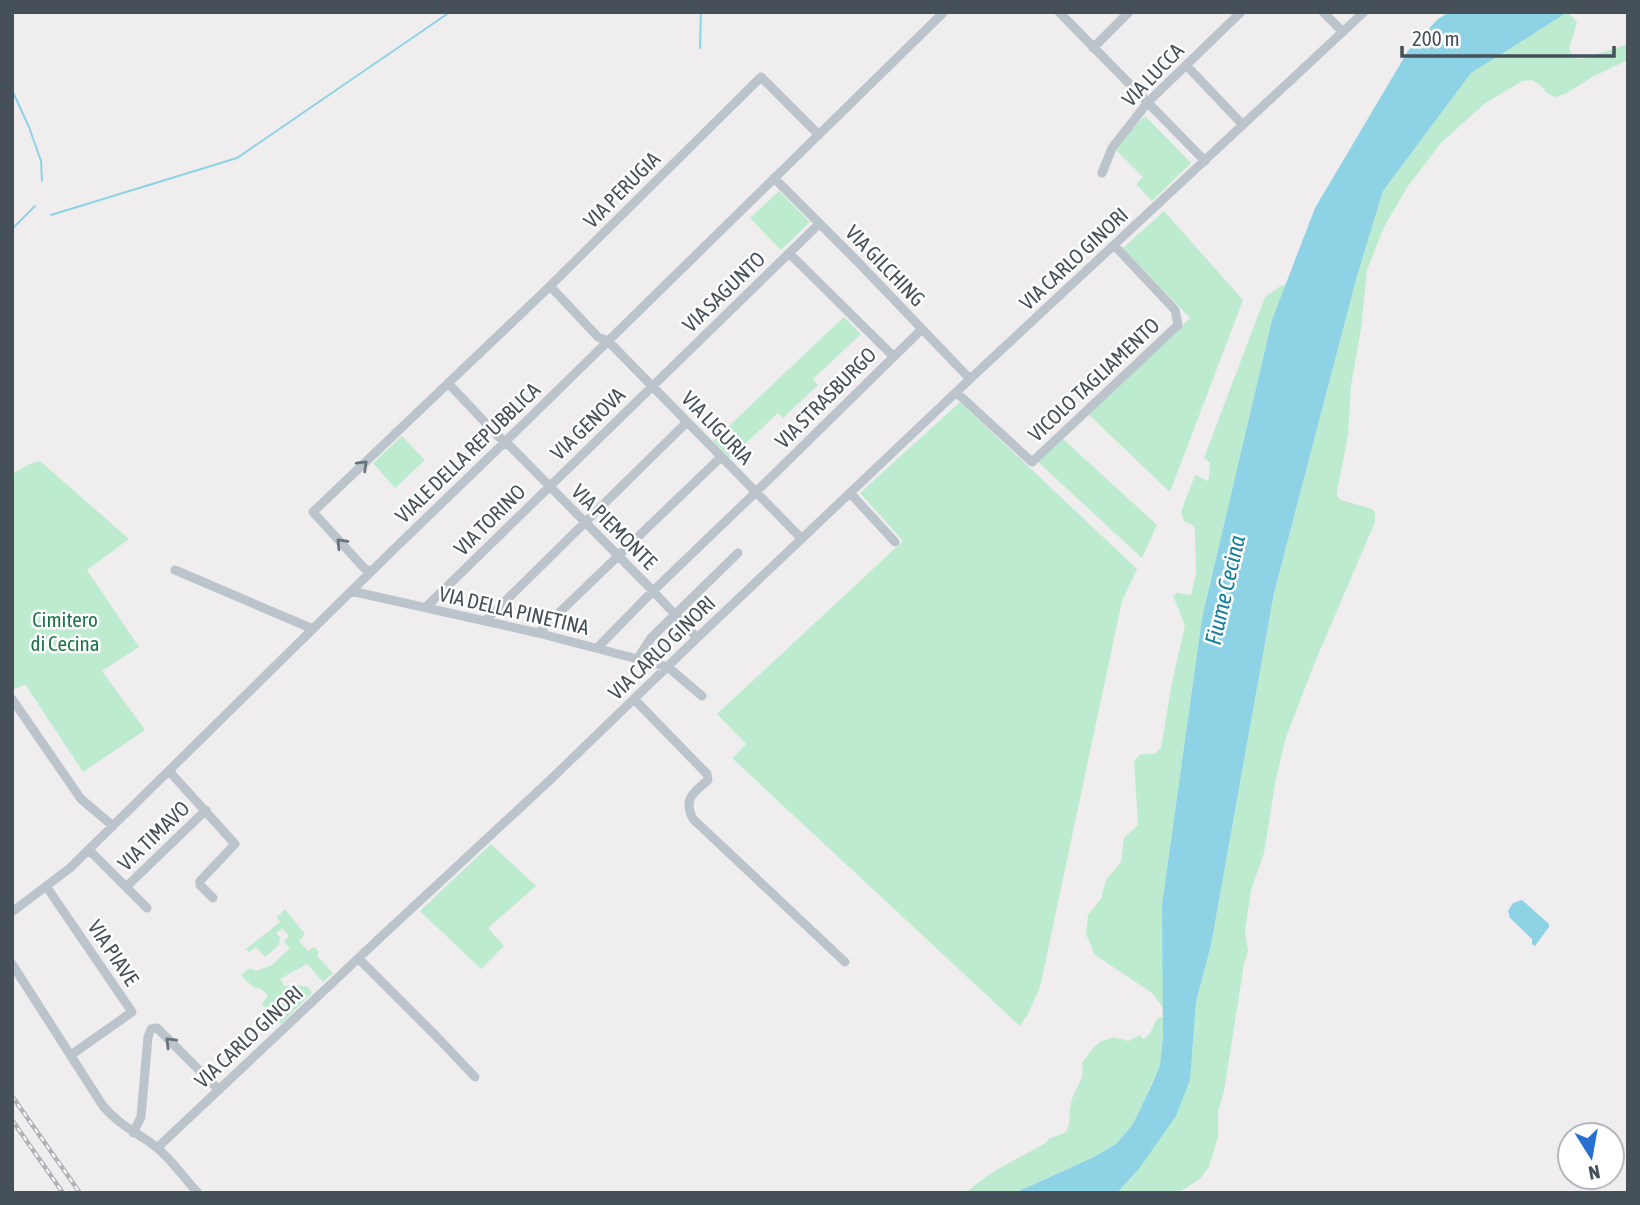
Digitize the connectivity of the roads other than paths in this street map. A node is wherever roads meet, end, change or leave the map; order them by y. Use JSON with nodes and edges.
{"nodes":[{"id":1,"x":944,"y":12,"type":"edge"},
{"id":2,"x":1059,"y":12,"type":"edge"},
{"id":3,"x":1129,"y":12,"type":"edge"},
{"id":4,"x":1241,"y":12,"type":"edge"},
{"id":5,"x":1323,"y":12,"type":"edge"},
{"id":6,"x":1364,"y":12,"type":"edge"},
{"id":7,"x":1343,"y":32,"type":"junction"},
{"id":8,"x":1093,"y":48,"type":"junction"},
{"id":9,"x":1186,"y":65,"type":"junction"},
{"id":10,"x":1147,"y":102,"type":"junction"},
{"id":11,"x":1244,"y":125,"type":"junction"},
{"id":12,"x":819,"y":135,"type":"junction"},
{"id":13,"x":1205,"y":161,"type":"junction"},
{"id":14,"x":1101,"y":173,"type":"dead end"},
{"id":15,"x":774,"y":178,"type":"junction"},
{"id":16,"x":819,"y":223,"type":"junction"},
{"id":17,"x":1114,"y":245,"type":"junction"},
{"id":18,"x":789,"y":253,"type":"junction"},
{"id":19,"x":550,"y":286,"type":"junction"},
{"id":20,"x":922,"y":329,"type":"junction"},
{"id":21,"x":608,"y":341,"type":"junction"},
{"id":22,"x":893,"y":356,"type":"junction"},
{"id":23,"x":970,"y":379,"type":"junction"},
{"id":24,"x":448,"y":383,"type":"junction"},
{"id":25,"x":652,"y":386,"type":"junction"},
{"id":26,"x":957,"y":393,"type":"junction"},
{"id":27,"x":687,"y":422,"type":"junction"},
{"id":28,"x":505,"y":442,"type":"junction"},
{"id":29,"x":721,"y":457,"type":"junction"},
{"id":30,"x":549,"y":486,"type":"junction"},
{"id":31,"x":756,"y":492,"type":"junction"},
{"id":32,"x":851,"y":494,"type":"junction"},
{"id":33,"x":586,"y":523,"type":"junction"},
{"id":34,"x":802,"y":539,"type":"junction"},
{"id":35,"x":895,"y":542,"type":"dead end"},
{"id":36,"x":738,"y":553,"type":"dead end"},
{"id":37,"x":619,"y":557,"type":"junction"},
{"id":38,"x":175,"y":570,"type":"dead end"},
{"id":39,"x":371,"y":572,"type":"junction"},
{"id":40,"x":351,"y":591,"type":"junction"},
{"id":41,"x":653,"y":591,"type":"junction"},
{"id":42,"x":426,"y":607,"type":"junction"},
{"id":43,"x":675,"y":614,"type":"junction"},
{"id":44,"x":485,"y":621,"type":"junction"},
{"id":45,"x":313,"y":629,"type":"junction"},
{"id":46,"x":538,"y":633,"type":"junction"},
{"id":47,"x":697,"y":639,"type":"junction"},
{"id":48,"x":597,"y":648,"type":"junction"},
{"id":49,"x":638,"y":658,"type":"junction"},
{"id":50,"x":668,"y":667,"type":"junction"},
{"id":51,"x":702,"y":696,"type":"dead end"},
{"id":52,"x":12,"y":699,"type":"edge"},
{"id":53,"x":634,"y":699,"type":"junction"},
{"id":54,"x":169,"y":771,"type":"junction"},
{"id":55,"x":206,"y":810,"type":"junction"},
{"id":56,"x":113,"y":826,"type":"junction"},
{"id":57,"x":89,"y":850,"type":"junction"},
{"id":58,"x":46,"y":886,"type":"junction"},
{"id":59,"x":126,"y":887,"type":"junction"},
{"id":60,"x":212,"y":898,"type":"dead end"},
{"id":61,"x":147,"y":908,"type":"dead end"},
{"id":62,"x":12,"y":912,"type":"edge"},
{"id":63,"x":359,"y":959,"type":"junction"},
{"id":64,"x":845,"y":961,"type":"dead end"},
{"id":65,"x":12,"y":964,"type":"edge"},
{"id":66,"x":71,"y":1055,"type":"junction"},
{"id":67,"x":475,"y":1077,"type":"dead end"},
{"id":68,"x":219,"y":1090,"type":"junction"},
{"id":69,"x":133,"y":1133,"type":"junction"},
{"id":70,"x":158,"y":1148,"type":"junction"},
{"id":71,"x":198,"y":1193,"type":"edge"}],
"edges":[{"from":1,"to":12,"type":"street","name":"VIALE DELLA REPUBBLICA"},
{"from":2,"to":8,"type":"street"},
{"from":3,"to":8,"type":"street"},
{"from":4,"to":9,"type":"street","name":"VIA LUCCA"},
{"from":5,"to":7,"type":"street"},
{"from":6,"to":7,"type":"street","name":"VIA CARLO GINORI"},
{"from":7,"to":11,"type":"street","name":"VIA CARLO GINORI"},
{"from":8,"to":10,"type":"street"},
{"from":9,"to":10,"type":"street","name":"VIA LUCCA"},
{"from":9,"to":11,"type":"street"},
{"from":10,"to":13,"type":"street"},
{"from":10,"to":14,"type":"street","name":"VIA LUCCA"},
{"from":11,"to":13,"type":"street","name":"VIA CARLO GINORI"},
{"from":12,"to":15,"type":"street","name":"VIALE DELLA REPUBBLICA"},
{"from":12,"to":19,"type":"street","name":"VIA PERUGIA"},
{"from":13,"to":17,"type":"street","name":"VIA CARLO GINORI"},
{"from":15,"to":16,"type":"street","name":"VIA GILCHING"},
{"from":15,"to":21,"type":"street","name":"VIALE DELLA REPUBBLICA"},
{"from":16,"to":18,"type":"street","name":"VIA SAGUNTO"},
{"from":16,"to":20,"type":"street","name":"VIA GILCHING"},
{"from":17,"to":23,"type":"street","name":"VIA CARLO GINORI"},
{"from":17,"to":26,"type":"street","name":"VICOLO TAGLIAMENTO"},
{"from":18,"to":22,"type":"street"},
{"from":18,"to":25,"type":"street","name":"VIA SAGUNTO"},
{"from":19,"to":21,"type":"street","name":"VIA LIGURIA"},
{"from":19,"to":24,"type":"street","name":"VIA PERUGIA"},
{"from":20,"to":22,"type":"street","name":"VIA STRASBURGO"},
{"from":20,"to":23,"type":"street","name":"VIA GILCHING"},
{"from":21,"to":25,"type":"street","name":"VIA LIGURIA"},
{"from":21,"to":28,"type":"street","name":"VIALE DELLA REPUBBLICA"},
{"from":22,"to":31,"type":"street","name":"VIA STRASBURGO"},
{"from":23,"to":26,"type":"street","name":"VIA CARLO GINORI"},
{"from":24,"to":28,"type":"street","name":"VIA PIEMONTE"},
{"from":39,"to":24,"type":"street","name":"VIA PERUGIA","one_way":true},
{"from":25,"to":27,"type":"street","name":"VIA LIGURIA"},
{"from":25,"to":30,"type":"street","name":"VIA GENOVA"},
{"from":26,"to":32,"type":"street","name":"VIA CARLO GINORI"},
{"from":27,"to":29,"type":"street","name":"VIA LIGURIA"},
{"from":27,"to":33,"type":"street"},
{"from":28,"to":30,"type":"street","name":"VIA PIEMONTE"},
{"from":28,"to":39,"type":"street","name":"VIALE DELLA REPUBBLICA"},
{"from":29,"to":31,"type":"street","name":"VIA LIGURIA"},
{"from":29,"to":37,"type":"street"},
{"from":30,"to":33,"type":"street","name":"VIA PIEMONTE"},
{"from":30,"to":42,"type":"street","name":"VIA TORINO"},
{"from":31,"to":34,"type":"street","name":"VIA LIGURIA"},
{"from":31,"to":41,"type":"street","name":"VIA STRASBURGO"},
{"from":32,"to":34,"type":"street","name":"VIA CARLO GINORI"},
{"from":32,"to":35,"type":"street"},
{"from":33,"to":37,"type":"street","name":"VIA PIEMONTE"},
{"from":33,"to":44,"type":"street"},
{"from":34,"to":47,"type":"street","name":"VIA CARLO GINORI"},
{"from":36,"to":43,"type":"street"},
{"from":37,"to":41,"type":"street","name":"VIA PIEMONTE"},
{"from":37,"to":46,"type":"street"},
{"from":38,"to":45,"type":"street"},
{"from":39,"to":40,"type":"street","name":"VIALE DELLA REPUBBLICA"},
{"from":40,"to":42,"type":"street","name":"VIA DELLA PINETINA"},
{"from":40,"to":45,"type":"street","name":"VIALE DELLA REPUBBLICA"},
{"from":41,"to":43,"type":"street","name":"VIA PIEMONTE"},
{"from":41,"to":48,"type":"street","name":"VIA STRASBURGO"},
{"from":42,"to":44,"type":"street","name":"VIA DELLA PINETINA"},
{"from":43,"to":47,"type":"street","name":"VIA PIEMONTE"},
{"from":43,"to":49,"type":"street"},
{"from":44,"to":46,"type":"street","name":"VIA DELLA PINETINA"},
{"from":45,"to":54,"type":"street","name":"VIALE DELLA REPUBBLICA"},
{"from":46,"to":48,"type":"street","name":"VIA DELLA PINETINA"},
{"from":47,"to":50,"type":"street","name":"VIA CARLO GINORI"},
{"from":48,"to":49,"type":"street","name":"VIA DELLA PINETINA"},
{"from":49,"to":50,"type":"street","name":"VIA DELLA PINETINA"},
{"from":50,"to":51,"type":"street"},
{"from":50,"to":53,"type":"street","name":"VIA CARLO GINORI"},
{"from":52,"to":56,"type":"street"},
{"from":53,"to":63,"type":"street","name":"VIA CARLO GINORI"},
{"from":53,"to":64,"type":"street"},
{"from":54,"to":55,"type":"street"},
{"from":54,"to":56,"type":"street","name":"VIALE DELLA REPUBBLICA"},
{"from":55,"to":59,"type":"street","name":"VIA TIMAVO"},
{"from":55,"to":60,"type":"street"},
{"from":56,"to":57,"type":"street","name":"VIALE DELLA REPUBBLICA"},
{"from":57,"to":58,"type":"street","name":"VIALE DELLA REPUBBLICA"},
{"from":57,"to":59,"type":"street"},
{"from":58,"to":62,"type":"street","name":"VIALE DELLA REPUBBLICA"},
{"from":58,"to":66,"type":"street","name":"VIA PIAVE"},
{"from":59,"to":61,"type":"street"},
{"from":63,"to":67,"type":"street"},
{"from":63,"to":68,"type":"street","name":"VIA CARLO GINORI"},
{"from":65,"to":66,"type":"street"},
{"from":66,"to":69,"type":"street"},
{"from":68,"to":69,"type":"street","one_way":true},
{"from":68,"to":70,"type":"street","name":"VIA CARLO GINORI"},
{"from":69,"to":70,"type":"street"},
{"from":70,"to":71,"type":"street"}]}
